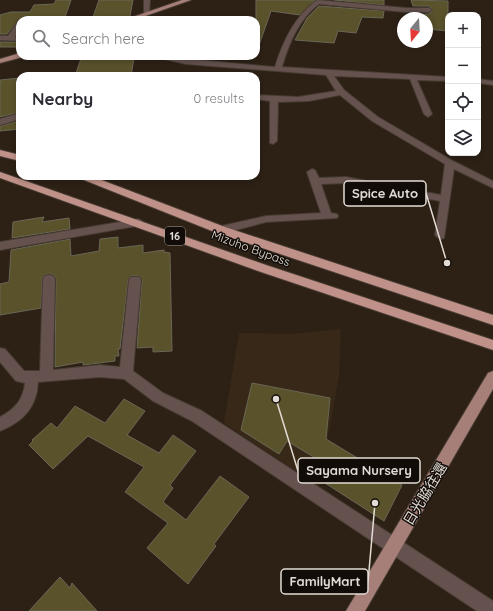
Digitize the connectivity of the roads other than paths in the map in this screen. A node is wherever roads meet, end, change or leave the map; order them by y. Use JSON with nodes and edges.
{"nodes":[{"id":1,"x":147,"y":0,"type":"edge"},
{"id":2,"x":188,"y":0,"type":"edge"},
{"id":3,"x":319,"y":1,"type":"edge"},
{"id":4,"x":429,"y":10,"type":"dead end"},
{"id":5,"x":147,"y":14,"type":"junction"},
{"id":6,"x":140,"y":16,"type":"edge"},
{"id":7,"x":16,"y":29,"type":"edge"},
{"id":8,"x":0,"y":38,"type":"edge"},
{"id":9,"x":10,"y":39,"type":"junction"},
{"id":10,"x":16,"y":39,"type":"edge"},
{"id":11,"x":16,"y":56,"type":"edge"},
{"id":12,"x":176,"y":60,"type":"edge"},
{"id":13,"x":0,"y":61,"type":"edge"},
{"id":14,"x":246,"y":67,"type":"junction"},
{"id":15,"x":278,"y":69,"type":"junction"},
{"id":16,"x":244,"y":72,"type":"edge"},
{"id":17,"x":328,"y":73,"type":"junction"},
{"id":18,"x":412,"y":76,"type":"junction"},
{"id":19,"x":445,"y":79,"type":"edge"},
{"id":20,"x":481,"y":81,"type":"edge"},
{"id":21,"x":493,"y":83,"type":"edge"},
{"id":22,"x":341,"y":92,"type":"junction"},
{"id":23,"x":260,"y":98,"type":"edge"},
{"id":24,"x":274,"y":100,"type":"junction"},
{"id":25,"x":428,"y":114,"type":"dead end"},
{"id":26,"x":16,"y":117,"type":"edge"},
{"id":27,"x":0,"y":122,"type":"edge"},
{"id":28,"x":273,"y":140,"type":"dead end"},
{"id":29,"x":0,"y":153,"type":"edge"},
{"id":30,"x":16,"y":157,"type":"edge"},
{"id":31,"x":450,"y":163,"type":"junction"},
{"id":32,"x":0,"y":175,"type":"edge"},
{"id":33,"x":92,"y":180,"type":"edge"},
{"id":34,"x":493,"y":185,"type":"edge"},
{"id":35,"x":445,"y":200,"type":"junction"},
{"id":36,"x":138,"y":222,"type":"junction"},
{"id":37,"x":221,"y":230,"type":"junction"},
{"id":38,"x":440,"y":235,"type":"dead end"},
{"id":39,"x":0,"y":246,"type":"edge"},
{"id":40,"x":50,"y":279,"type":"dead end"},
{"id":41,"x":135,"y":280,"type":"dead end"},
{"id":42,"x":493,"y":320,"type":"edge"},
{"id":43,"x":493,"y":346,"type":"edge"},
{"id":44,"x":0,"y":353,"type":"edge"},
{"id":45,"x":126,"y":374,"type":"junction"},
{"id":46,"x":39,"y":376,"type":"junction"},
{"id":47,"x":493,"y":377,"type":"edge"},
{"id":48,"x":0,"y":424,"type":"edge"},
{"id":49,"x":395,"y":544,"type":"junction"},
{"id":50,"x":355,"y":611,"type":"edge"},
{"id":51,"x":493,"y":611,"type":"edge"}],
"edges":[{"from":1,"to":5,"type":"street"},
{"from":2,"to":5,"type":"main road"},
{"from":3,"to":4,"type":"street"},
{"from":3,"to":15,"type":"street"},
{"from":5,"to":6,"type":"main road"},
{"from":7,"to":9,"type":"street"},
{"from":8,"to":9,"type":"street"},
{"from":9,"to":10,"type":"street"},
{"from":11,"to":13,"type":"main road"},
{"from":12,"to":14,"type":"street"},
{"from":14,"to":15,"type":"street"},
{"from":14,"to":16,"type":"street"},
{"from":15,"to":17,"type":"street"},
{"from":17,"to":18,"type":"street"},
{"from":17,"to":22,"type":"street"},
{"from":18,"to":19,"type":"street"},
{"from":18,"to":25,"type":"street"},
{"from":20,"to":21,"type":"street"},
{"from":22,"to":24,"type":"street"},
{"from":22,"to":31,"type":"street"},
{"from":23,"to":24,"type":"street"},
{"from":24,"to":28,"type":"street"},
{"from":26,"to":27,"type":"street"},
{"from":29,"to":30,"type":"highway"},
{"from":31,"to":34,"type":"street"},
{"from":31,"to":35,"type":"street"},
{"from":32,"to":36,"type":"highway","name":"Mizuho Bypass","number":"16"},
{"from":33,"to":37,"type":"highway","name":"Mizuho Bypass","number":"16"},
{"from":35,"to":37,"type":"street"},
{"from":35,"to":38,"type":"street"},
{"from":36,"to":39,"type":"street"},
{"from":36,"to":43,"type":"highway","name":"Mizuho Bypass","number":"16"},
{"from":37,"to":42,"type":"highway","name":"Mizuho Bypass","number":"16"},
{"from":40,"to":46,"type":"street"},
{"from":41,"to":45,"type":"street"},
{"from":44,"to":46,"type":"street"},
{"from":45,"to":46,"type":"street"},
{"from":45,"to":49,"type":"street"},
{"from":46,"to":48,"type":"street"},
{"from":47,"to":49,"type":"main road","name":"日光脇往還"},
{"from":49,"to":50,"type":"main road","name":"日光脇往還"},
{"from":49,"to":51,"type":"street"}]}
